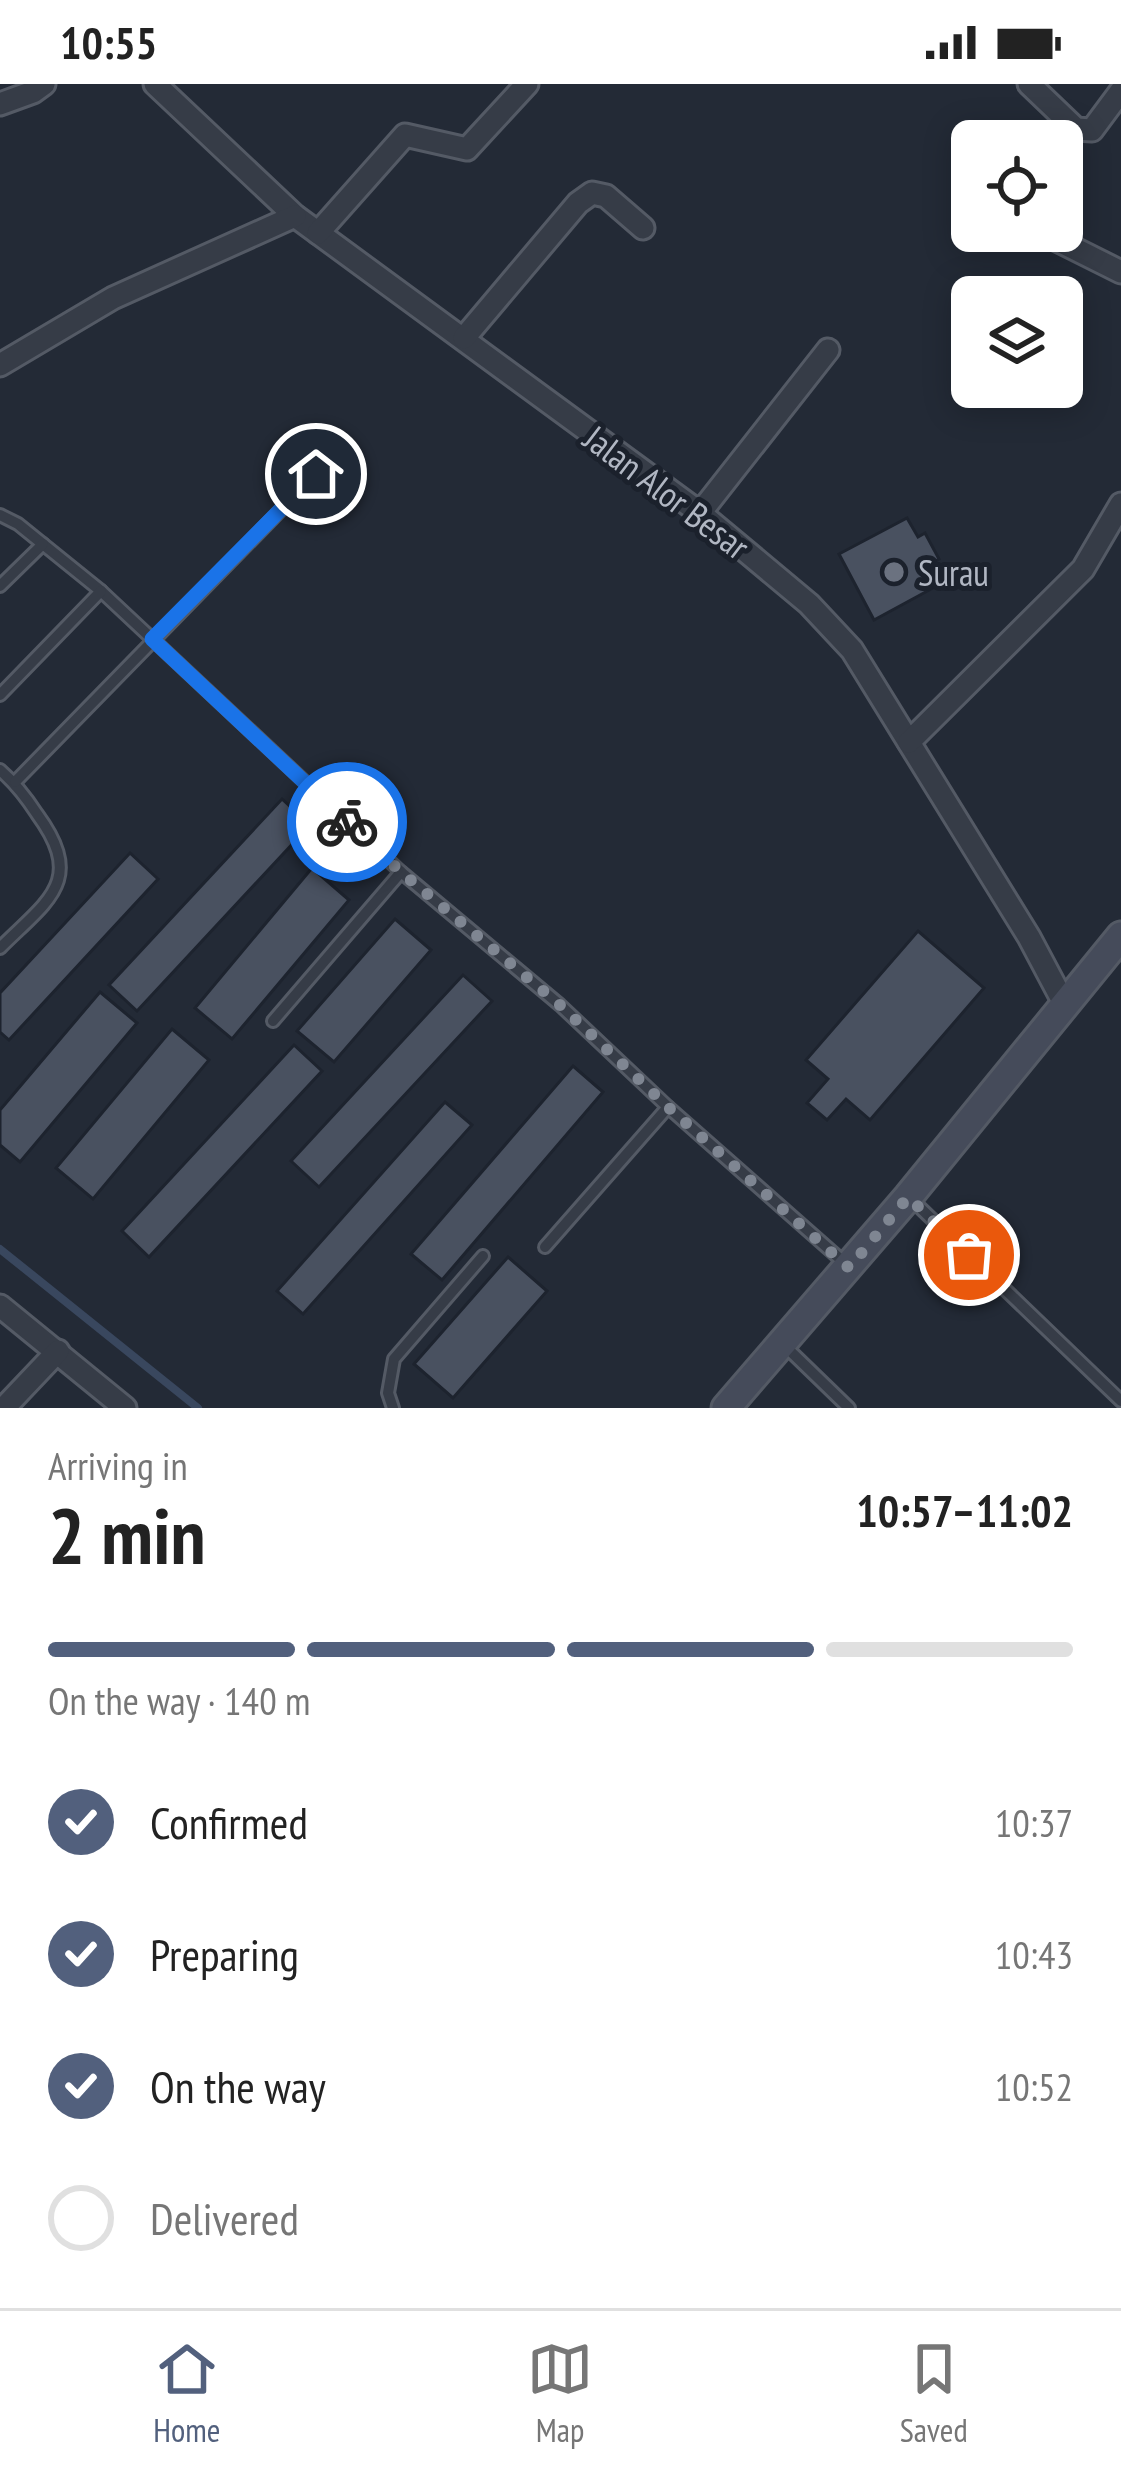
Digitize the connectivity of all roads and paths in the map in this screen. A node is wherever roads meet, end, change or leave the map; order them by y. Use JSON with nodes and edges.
{"nodes":[{"id":1,"x":44,"y":84,"type":"edge"},
{"id":2,"x":155,"y":84,"type":"edge"},
{"id":3,"x":527,"y":84,"type":"edge"},
{"id":4,"x":1029,"y":84,"type":"edge"},
{"id":5,"x":1121,"y":91,"type":"edge"},
{"id":6,"x":0,"y":104,"type":"edge"},
{"id":7,"x":295,"y":216,"type":"junction"},
{"id":8,"x":643,"y":228,"type":"dead end"},
{"id":9,"x":317,"y":233,"type":"junction"},
{"id":10,"x":1081,"y":252,"type":"edge"},
{"id":11,"x":1121,"y":272,"type":"edge"},
{"id":12,"x":464,"y":338,"type":"junction"},
{"id":13,"x":828,"y":350,"type":"dead end"},
{"id":14,"x":0,"y":365,"type":"edge"},
{"id":15,"x":316,"y":474,"type":"dead end"},
{"id":16,"x":1121,"y":504,"type":"edge"},
{"id":17,"x":700,"y":513,"type":"junction"},
{"id":18,"x":0,"y":515,"type":"edge"},
{"id":19,"x":43,"y":544,"type":"junction"},
{"id":20,"x":0,"y":586,"type":"edge"},
{"id":21,"x":100,"y":591,"type":"junction"},
{"id":22,"x":152,"y":639,"type":"junction"},
{"id":23,"x":0,"y":695,"type":"edge"},
{"id":24,"x":909,"y":742,"type":"junction"},
{"id":25,"x":0,"y":770,"type":"edge"},
{"id":26,"x":15,"y":782,"type":"junction"},
{"id":27,"x":401,"y":872,"type":"junction"},
{"id":28,"x":1121,"y":936,"type":"edge"},
{"id":29,"x":0,"y":948,"type":"edge"},
{"id":30,"x":1064,"y":1003,"type":"junction"},
{"id":31,"x":273,"y":1021,"type":"dead end"},
{"id":32,"x":668,"y":1107,"type":"junction"},
{"id":33,"x":908,"y":1197,"type":"junction"},
{"id":34,"x":545,"y":1247,"type":"dead end"},
{"id":35,"x":483,"y":1256,"type":"dead end"},
{"id":36,"x":849,"y":1268,"type":"junction"},
{"id":37,"x":0,"y":1306,"type":"edge"},
{"id":38,"x":782,"y":1344,"type":"junction"},
{"id":39,"x":58,"y":1351,"type":"junction"},
{"id":40,"x":1121,"y":1401,"type":"edge"},
{"id":41,"x":4,"y":1408,"type":"edge"},
{"id":42,"x":125,"y":1408,"type":"edge"},
{"id":43,"x":393,"y":1408,"type":"edge"},
{"id":44,"x":725,"y":1408,"type":"edge"},
{"id":45,"x":849,"y":1408,"type":"edge"}],
"edges":[{"from":1,"to":6,"type":"street"},
{"from":2,"to":7,"type":"street","name":"Jalan Alor Besar"},
{"from":3,"to":9,"type":"street"},
{"from":4,"to":5,"type":"street"},
{"from":7,"to":9,"type":"street","name":"Jalan Alor Besar"},
{"from":7,"to":14,"type":"street"},
{"from":8,"to":12,"type":"street"},
{"from":9,"to":12,"type":"street","name":"Jalan Alor Besar"},
{"from":10,"to":11,"type":"street"},
{"from":12,"to":17,"type":"street","name":"Jalan Alor Besar"},
{"from":13,"to":17,"type":"street"},
{"from":15,"to":22,"type":"lane"},
{"from":16,"to":24,"type":"street"},
{"from":17,"to":24,"type":"street","name":"Jalan Alor Besar"},
{"from":18,"to":19,"type":"lane"},
{"from":19,"to":20,"type":"lane"},
{"from":19,"to":21,"type":"lane"},
{"from":21,"to":22,"type":"lane"},
{"from":21,"to":23,"type":"lane"},
{"from":22,"to":26,"type":"lane"},
{"from":22,"to":27,"type":"lane"},
{"from":24,"to":30,"type":"street","name":"Jalan Alor Besar"},
{"from":25,"to":26,"type":"lane"},
{"from":26,"to":29,"type":"lane"},
{"from":27,"to":31,"type":"lane"},
{"from":27,"to":32,"type":"lane"},
{"from":28,"to":30,"type":"main road"},
{"from":30,"to":33,"type":"main road"},
{"from":32,"to":34,"type":"lane"},
{"from":32,"to":36,"type":"lane"},
{"from":33,"to":36,"type":"main road"},
{"from":33,"to":40,"type":"lane"},
{"from":35,"to":43,"type":"lane"},
{"from":36,"to":38,"type":"main road"},
{"from":37,"to":39,"type":"street"},
{"from":38,"to":44,"type":"main road"},
{"from":38,"to":45,"type":"lane"},
{"from":39,"to":41,"type":"street"},
{"from":39,"to":42,"type":"street"}]}
